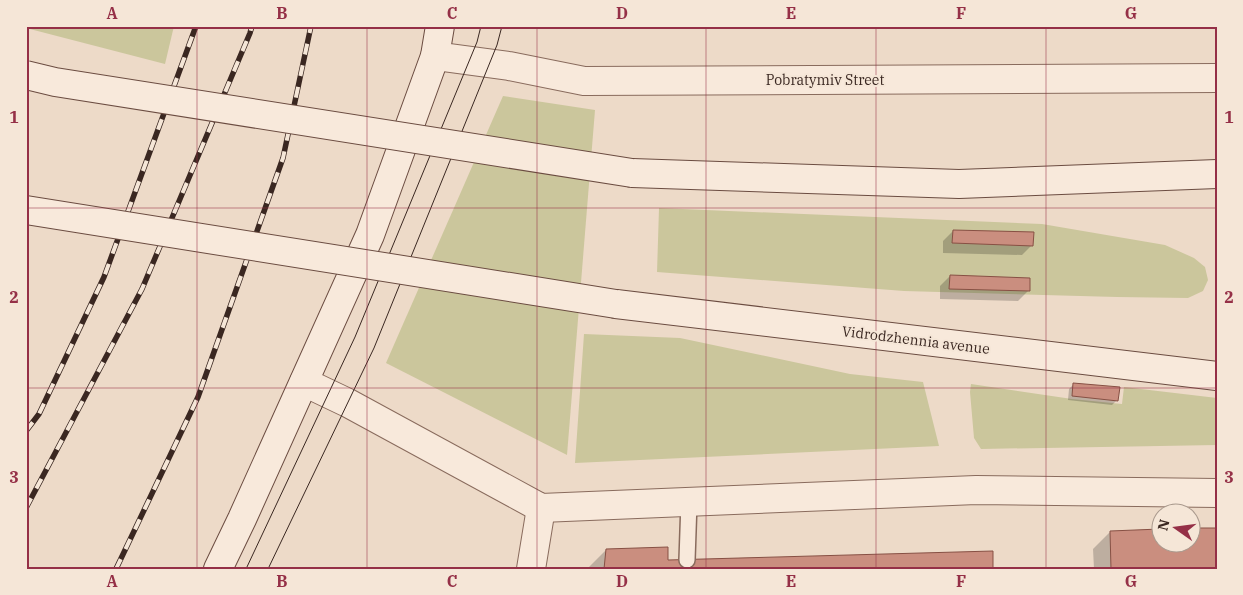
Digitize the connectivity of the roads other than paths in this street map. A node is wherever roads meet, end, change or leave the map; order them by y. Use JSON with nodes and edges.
{"nodes":[{"id":1,"x":440,"y":26,"type":"edge"},
{"id":2,"x":435,"y":56,"type":"junction"},
{"id":3,"x":26,"y":76,"type":"edge"},
{"id":4,"x":1217,"y":78,"type":"edge"},
{"id":5,"x":1217,"y":174,"type":"edge"},
{"id":6,"x":26,"y":210,"type":"edge"},
{"id":7,"x":1217,"y":376,"type":"edge"},
{"id":8,"x":304,"y":382,"type":"junction"},
{"id":9,"x":1217,"y":493,"type":"edge"},
{"id":10,"x":689,"y":502,"type":"junction"},
{"id":11,"x":541,"y":508,"type":"junction"},
{"id":12,"x":687,"y":560,"type":"dead end"},
{"id":13,"x":218,"y":569,"type":"edge"},
{"id":14,"x":530,"y":569,"type":"edge"}],
"edges":[{"from":1,"to":2,"type":"main road"},
{"from":2,"to":4,"type":"main road","name":"Pobratymiv Street"},
{"from":2,"to":8,"type":"main road"},
{"from":3,"to":5,"type":"main road","bridge":true},
{"from":6,"to":7,"type":"main road","name":"Vidrodzhennia avenue","bridge":true},
{"from":8,"to":11,"type":"main road"},
{"from":8,"to":13,"type":"main road"},
{"from":9,"to":10,"type":"main road"},
{"from":10,"to":11,"type":"main road"},
{"from":10,"to":12,"type":"lane"},
{"from":11,"to":14,"type":"main road"}]}
